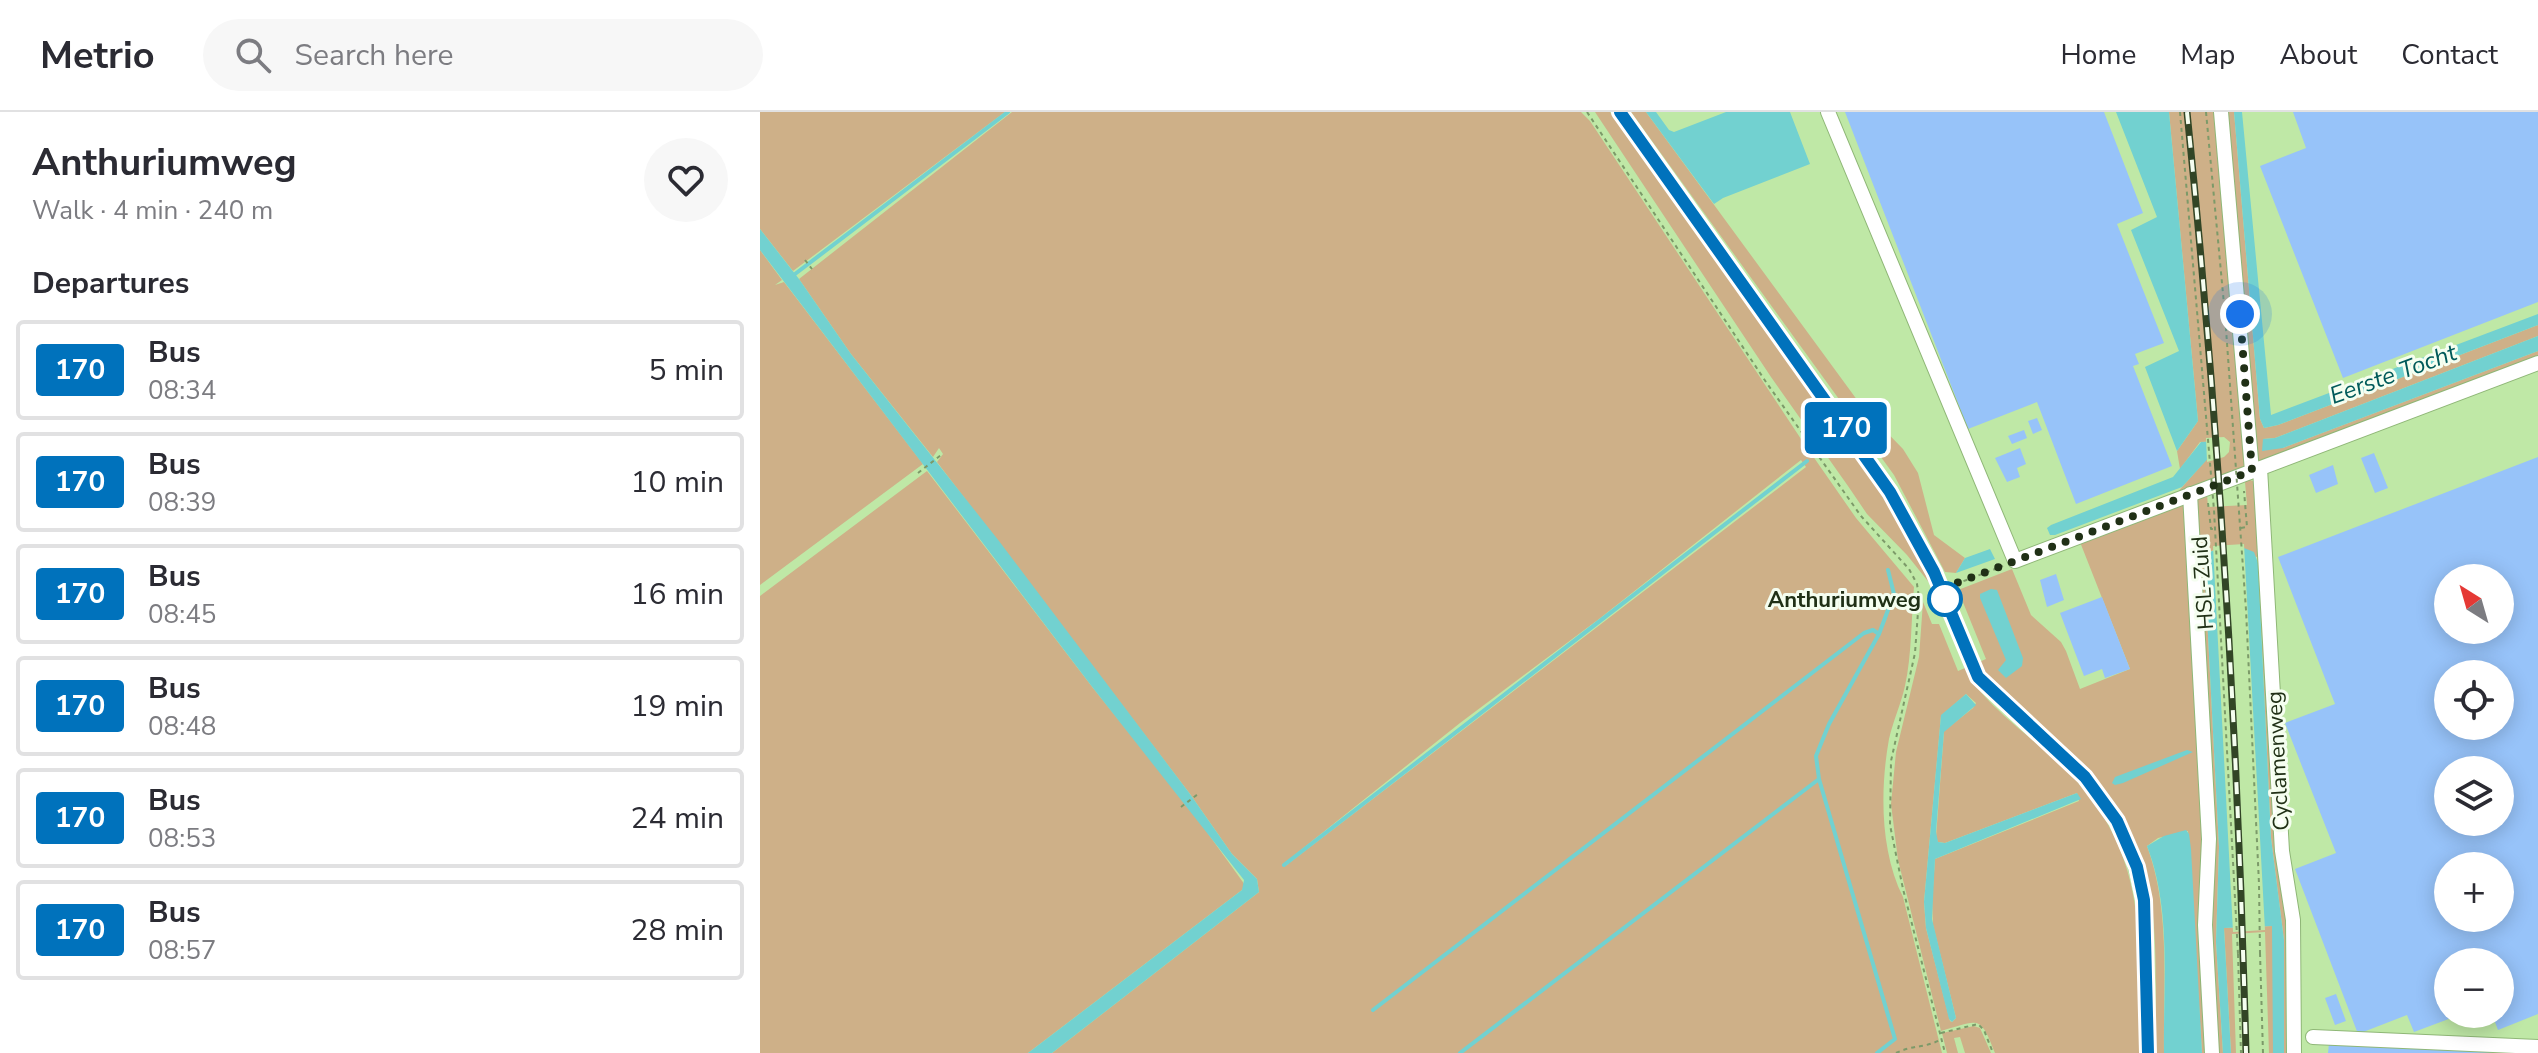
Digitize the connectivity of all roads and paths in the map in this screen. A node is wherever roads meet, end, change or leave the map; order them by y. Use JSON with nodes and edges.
{"nodes":[{"id":1,"x":1587,"y":112,"type":"edge"},
{"id":2,"x":1620,"y":112,"type":"edge"},
{"id":3,"x":1828,"y":112,"type":"edge"},
{"id":4,"x":2180,"y":112,"type":"edge"},
{"id":5,"x":2206,"y":112,"type":"edge"},
{"id":6,"x":2221,"y":112,"type":"edge"},
{"id":7,"x":805,"y":260,"type":"dead end"},
{"id":8,"x":812,"y":269,"type":"dead end"},
{"id":9,"x":2538,"y":363,"type":"edge"},
{"id":10,"x":941,"y":455,"type":"dead end"},
{"id":11,"x":2256,"y":470,"type":"junction"},
{"id":12,"x":918,"y":473,"type":"dead end"},
{"id":13,"x":2190,"y":494,"type":"junction"},
{"id":14,"x":2245,"y":504,"type":"dead end"},
{"id":15,"x":2209,"y":505,"type":"dead end"},
{"id":16,"x":2241,"y":528,"type":"junction"},
{"id":17,"x":2215,"y":529,"type":"junction"},
{"id":18,"x":2015,"y":561,"type":"junction"},
{"id":19,"x":1941,"y":589,"type":"junction"},
{"id":20,"x":1198,"y":794,"type":"dead end"},
{"id":21,"x":1181,"y":807,"type":"dead end"},
{"id":22,"x":1939,"y":1033,"type":"junction"},
{"id":23,"x":2313,"y":1037,"type":"dead end"},
{"id":24,"x":1941,"y":1040,"type":"junction"},
{"id":25,"x":2538,"y":1047,"type":"edge"},
{"id":26,"x":1896,"y":1053,"type":"edge"},
{"id":27,"x":1945,"y":1053,"type":"edge"},
{"id":28,"x":1993,"y":1053,"type":"edge"},
{"id":29,"x":2148,"y":1053,"type":"edge"},
{"id":30,"x":2212,"y":1053,"type":"edge"},
{"id":31,"x":2241,"y":1053,"type":"edge"},
{"id":32,"x":2263,"y":1053,"type":"edge"},
{"id":33,"x":2294,"y":1053,"type":"edge"}],
"edges":[{"from":1,"to":22,"type":"path"},
{"from":2,"to":19,"type":"street"},
{"from":3,"to":18,"type":"street"},
{"from":4,"to":17,"type":"path","name":"HSL-Zuid","bridge":true},
{"from":5,"to":16,"type":"path","name":"HSL-Zuid","bridge":true},
{"from":6,"to":11,"type":"street","name":"Cyclamenweg"},
{"from":7,"to":8,"type":"path"},
{"from":9,"to":11,"type":"street"},
{"from":10,"to":12,"type":"path"},
{"from":11,"to":13,"type":"street"},
{"from":11,"to":33,"type":"street","name":"Cyclamenweg"},
{"from":13,"to":18,"type":"street"},
{"from":13,"to":30,"type":"street"},
{"from":14,"to":16,"type":"path"},
{"from":15,"to":17,"type":"path","bridge":true},
{"from":16,"to":32,"type":"path","name":"HSL-Zuid","bridge":true},
{"from":17,"to":31,"type":"path","name":"HSL-Zuid","bridge":true},
{"from":18,"to":19,"type":"path"},
{"from":19,"to":29,"type":"street"},
{"from":20,"to":21,"type":"path"},
{"from":22,"to":24,"type":"path"},
{"from":22,"to":28,"type":"path"},
{"from":23,"to":25,"type":"street"},
{"from":24,"to":26,"type":"path"},
{"from":24,"to":27,"type":"path"}]}
